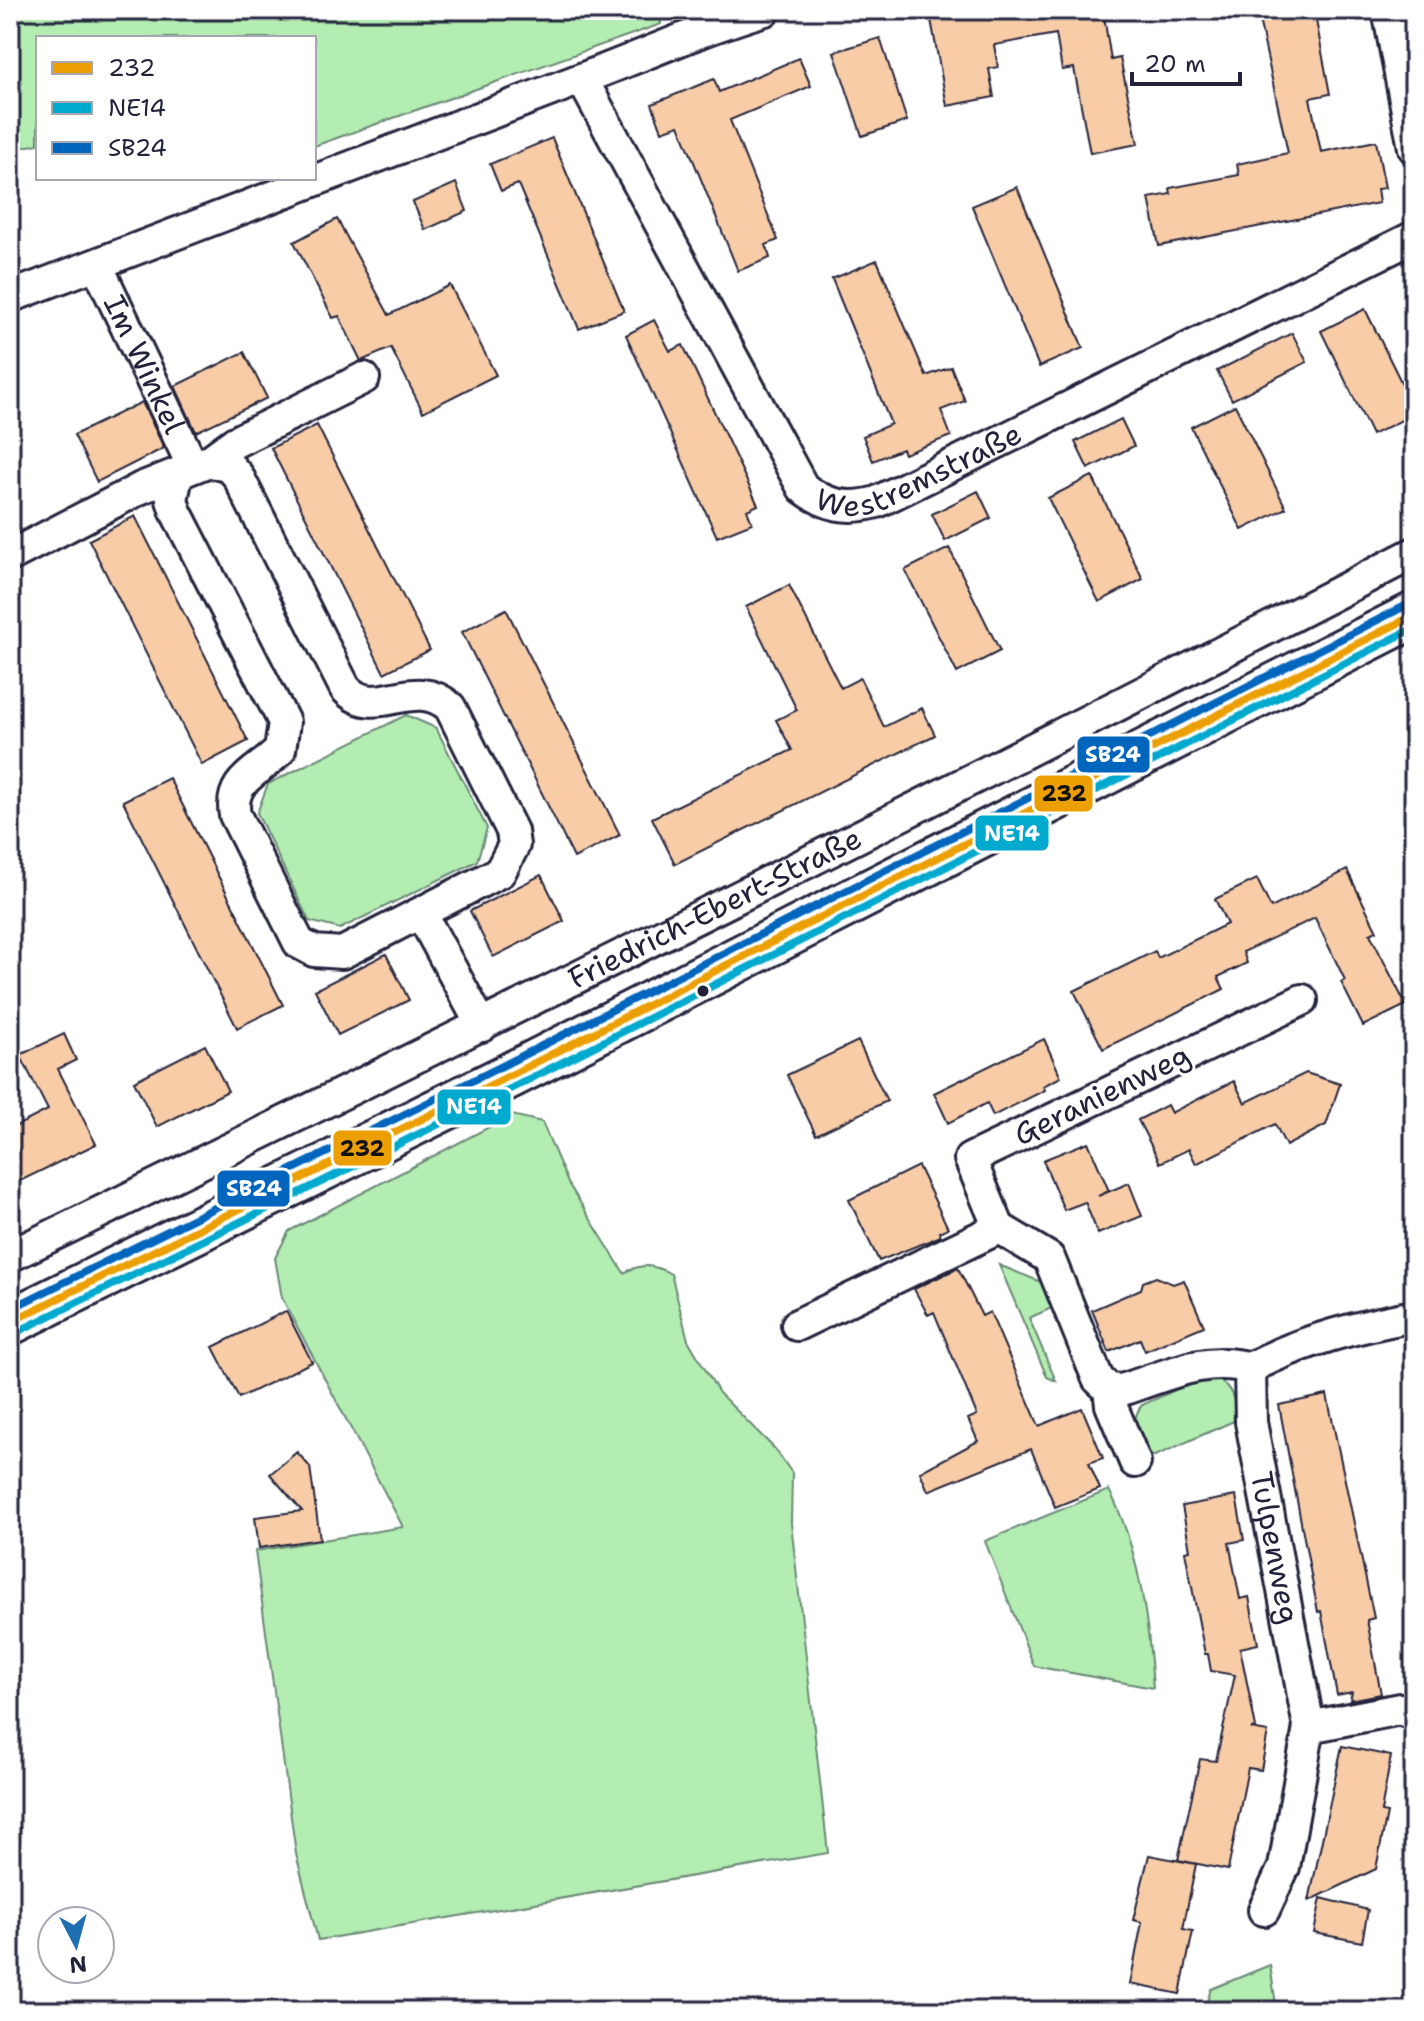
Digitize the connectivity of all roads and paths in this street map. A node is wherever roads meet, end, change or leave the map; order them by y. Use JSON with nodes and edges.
{"nodes":[{"id":1,"x":765,"y":10,"type":"edge"},
{"id":2,"x":1388,"y":10,"type":"edge"},
{"id":3,"x":582,"y":79,"type":"junction"},
{"id":4,"x":1414,"y":148,"type":"edge"},
{"id":5,"x":316,"y":179,"type":"edge"},
{"id":6,"x":313,"y":180,"type":"edge"},
{"id":7,"x":1414,"y":237,"type":"edge"},
{"id":8,"x":97,"y":265,"type":"junction"},
{"id":9,"x":10,"y":297,"type":"edge"},
{"id":10,"x":364,"y":378,"type":"dead end"},
{"id":11,"x":193,"y":467,"type":"junction"},
{"id":12,"x":1414,"y":553,"type":"edge"},
{"id":13,"x":10,"y":556,"type":"edge"},
{"id":14,"x":1414,"y":615,"type":"edge"},
{"id":15,"x":422,"y":915,"type":"junction"},
{"id":16,"x":1302,"y":1000,"type":"dead end"},
{"id":17,"x":482,"y":1026,"type":"junction"},
{"id":18,"x":999,"y":1228,"type":"junction"},
{"id":19,"x":10,"y":1256,"type":"edge"},
{"id":20,"x":1414,"y":1316,"type":"edge"},
{"id":21,"x":10,"y":1322,"type":"edge"},
{"id":22,"x":797,"y":1325,"type":"dead end"},
{"id":23,"x":1250,"y":1368,"type":"junction"},
{"id":24,"x":1104,"y":1384,"type":"junction"},
{"id":25,"x":1135,"y":1462,"type":"dead end"},
{"id":26,"x":1414,"y":1715,"type":"edge"},
{"id":27,"x":1309,"y":1727,"type":"junction"},
{"id":28,"x":1264,"y":1910,"type":"dead end"}],
"edges":[{"from":1,"to":3,"type":"street"},
{"from":2,"to":4,"type":"street"},
{"from":3,"to":5,"type":"street"},
{"from":3,"to":7,"type":"street","name":"Westremstraße"},
{"from":6,"to":8,"type":"street"},
{"from":8,"to":9,"type":"street"},
{"from":8,"to":11,"type":"street","name":"Im Winkel"},
{"from":10,"to":11,"type":"street","name":"Im Winkel"},
{"from":11,"to":13,"type":"street","name":"Im Winkel"},
{"from":11,"to":15,"type":"street","name":"Im Winkel"},
{"from":11,"to":15,"type":"street","name":"Im Winkel"},
{"from":12,"to":17,"type":"street","name":"Friedrich-Ebert-Straße"},
{"from":14,"to":21,"type":"main road","name":"Friedrich-Ebert-Straße"},
{"from":15,"to":17,"type":"street"},
{"from":16,"to":18,"type":"street","name":"Geranienweg"},
{"from":17,"to":19,"type":"street","name":"Friedrich-Ebert-Straße"},
{"from":18,"to":22,"type":"street"},
{"from":18,"to":24,"type":"street"},
{"from":20,"to":23,"type":"street"},
{"from":23,"to":24,"type":"street"},
{"from":23,"to":27,"type":"street","name":"Tulpenweg"},
{"from":24,"to":25,"type":"street"},
{"from":26,"to":27,"type":"street"},
{"from":27,"to":28,"type":"street","name":"Tulpenweg"}]}
